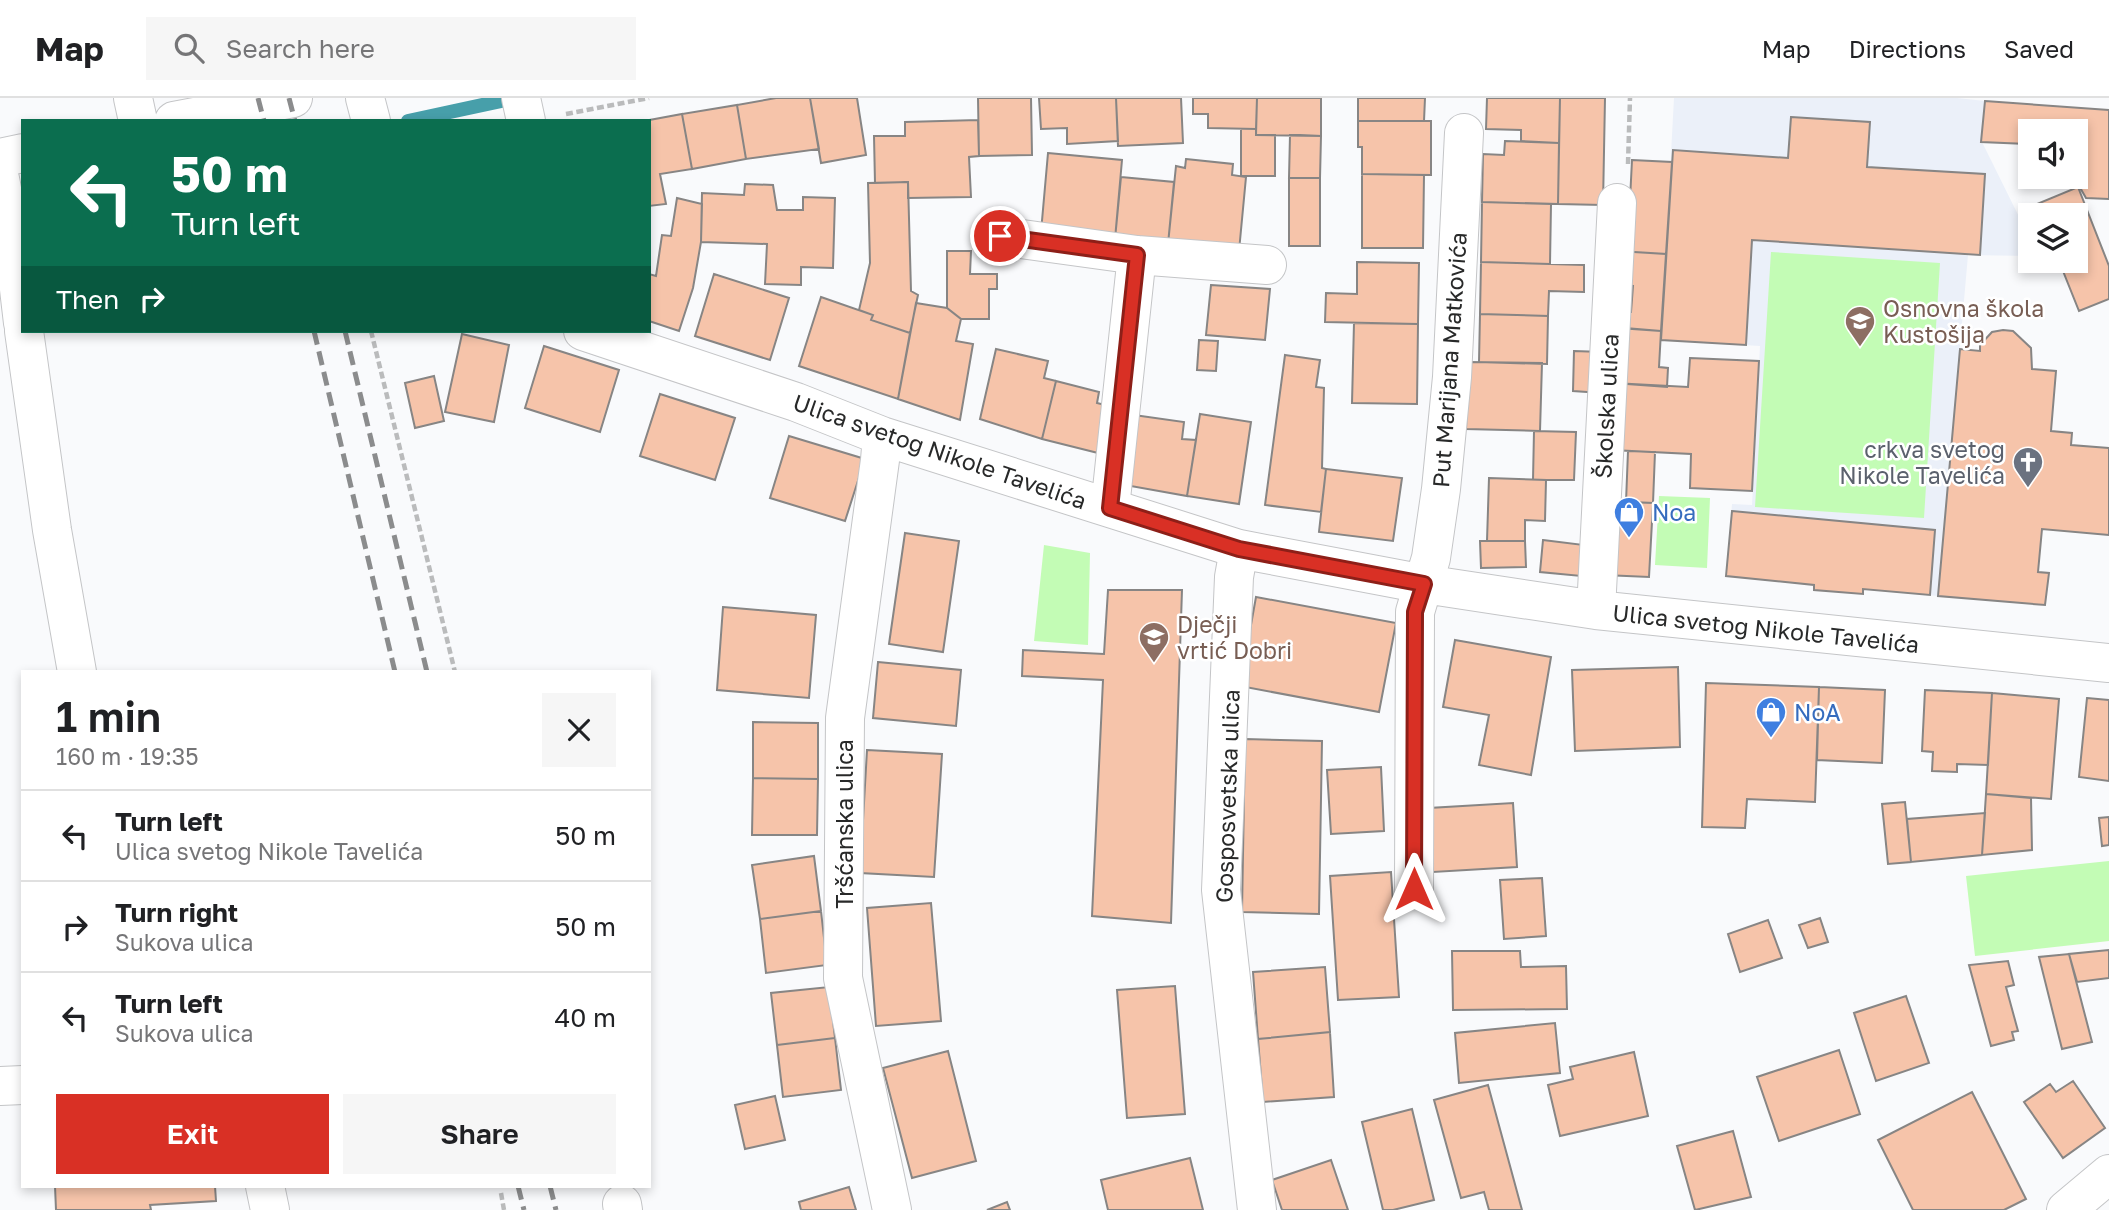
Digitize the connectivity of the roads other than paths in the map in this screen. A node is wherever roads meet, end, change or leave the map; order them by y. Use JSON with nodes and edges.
{"nodes":[{"id":1,"x":133,"y":98,"type":"edge"},
{"id":2,"x":293,"y":98,"type":"edge"},
{"id":3,"x":138,"y":119,"type":"edge"},
{"id":4,"x":184,"y":119,"type":"edge"},
{"id":5,"x":1464,"y":133,"type":"dead end"},
{"id":6,"x":21,"y":155,"type":"edge"},
{"id":7,"x":1,"y":177,"type":"edge"},
{"id":8,"x":1617,"y":202,"type":"road end"},
{"id":9,"x":1000,"y":236,"type":"dead end"},
{"id":10,"x":9,"y":253,"type":"edge"},
{"id":11,"x":1137,"y":255,"type":"junction"},
{"id":12,"x":1266,"y":265,"type":"dead end"},
{"id":13,"x":21,"y":313,"type":"edge"},
{"id":14,"x":24,"y":333,"type":"edge"},
{"id":15,"x":589,"y":333,"type":"edge"},
{"id":16,"x":882,"y":436,"type":"junction"},
{"id":17,"x":1110,"y":508,"type":"junction"},
{"id":18,"x":1239,"y":549,"type":"junction"},
{"id":19,"x":1424,"y":584,"type":"junction"},
{"id":20,"x":1596,"y":610,"type":"junction"},
{"id":21,"x":2109,"y":663,"type":"edge"},
{"id":22,"x":76,"y":670,"type":"edge"},
{"id":23,"x":1414,"y":889,"type":"dead end"},
{"id":24,"x":21,"y":1085,"type":"edge"},
{"id":25,"x":0,"y":1086,"type":"edge"},
{"id":26,"x":2109,"y":1174,"type":"edge"},
{"id":27,"x":265,"y":1188,"type":"edge"},
{"id":28,"x":270,"y":1210,"type":"edge"},
{"id":29,"x":892,"y":1210,"type":"edge"},
{"id":30,"x":1257,"y":1210,"type":"edge"},
{"id":31,"x":2066,"y":1210,"type":"edge"}],
"edges":[{"from":1,"to":3,"type":"street"},
{"from":2,"to":4,"type":"street"},
{"from":5,"to":19,"type":"street","name":"Put Marijana Matkovića"},
{"from":6,"to":7,"type":"street"},
{"from":7,"to":10,"type":"street"},
{"from":8,"to":20,"type":"street","name":"Školska ulica"},
{"from":9,"to":11,"type":"street"},
{"from":10,"to":13,"type":"street"},
{"from":11,"to":12,"type":"street"},
{"from":11,"to":17,"type":"street"},
{"from":14,"to":22,"type":"street"},
{"from":15,"to":16,"type":"street","name":"Ulica svetog Nikole Tavelića"},
{"from":16,"to":17,"type":"street","name":"Ulica svetog Nikole Tavelića"},
{"from":16,"to":29,"type":"street","name":"Tršćanska ulica"},
{"from":17,"to":18,"type":"street","name":"Ulica svetog Nikole Tavelića"},
{"from":18,"to":19,"type":"street","name":"Ulica svetog Nikole Tavelića"},
{"from":18,"to":30,"type":"street","name":"Gosposvetska ulica"},
{"from":19,"to":20,"type":"street","name":"Ulica svetog Nikole Tavelića"},
{"from":19,"to":23,"type":"street"},
{"from":20,"to":21,"type":"street","name":"Ulica svetog Nikole Tavelića"},
{"from":24,"to":25,"type":"street"},
{"from":26,"to":31,"type":"street"},
{"from":27,"to":28,"type":"street"}]}
